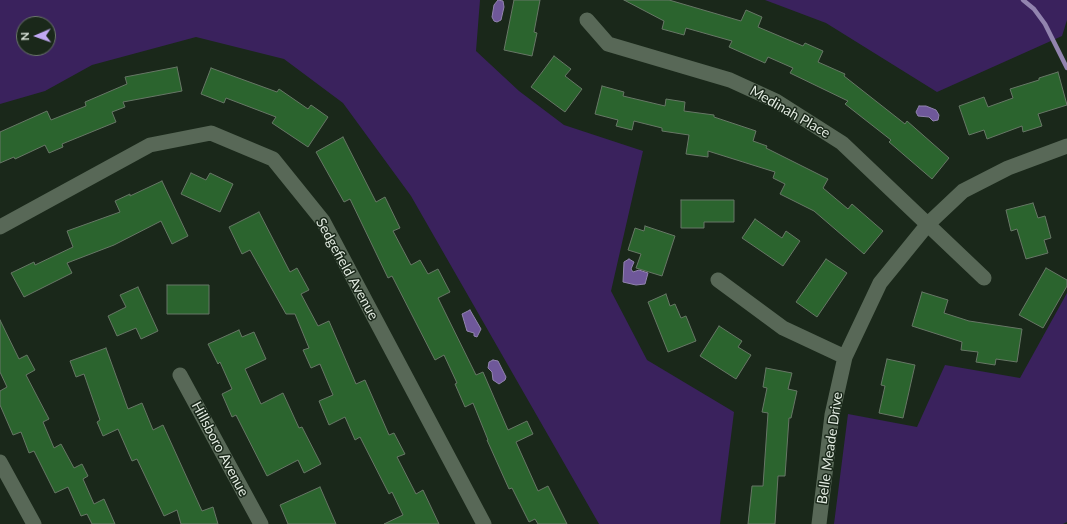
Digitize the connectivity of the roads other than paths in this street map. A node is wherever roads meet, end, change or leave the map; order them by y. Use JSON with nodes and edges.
{"nodes":[{"id":1,"x":587,"y":20,"type":"dead end"},
{"id":2,"x":1067,"y":146,"type":"edge"},
{"id":3,"x":928,"y":224,"type":"junction"},
{"id":4,"x":0,"y":227,"type":"edge"},
{"id":5,"x":984,"y":278,"type":"dead end"},
{"id":6,"x":718,"y":280,"type":"dead end"},
{"id":7,"x":845,"y":357,"type":"junction"},
{"id":8,"x":180,"y":375,"type":"dead end"},
{"id":9,"x":0,"y":462,"type":"edge"},
{"id":10,"x":34,"y":524,"type":"edge"},
{"id":11,"x":261,"y":524,"type":"edge"},
{"id":12,"x":484,"y":524,"type":"edge"},
{"id":13,"x":819,"y":524,"type":"edge"}],
"edges":[{"from":1,"to":3,"type":"street","name":"Medinah Place"},
{"from":2,"to":3,"type":"street","name":"Belle Meade Drive"},
{"from":3,"to":5,"type":"street","name":"Medinah Place"},
{"from":3,"to":7,"type":"street","name":"Belle Meade Drive"},
{"from":4,"to":12,"type":"street","name":"Sedgefield Avenue"},
{"from":6,"to":7,"type":"street"},
{"from":7,"to":13,"type":"street","name":"Belle Meade Drive"},
{"from":8,"to":11,"type":"street","name":"Hillsboro Avenue"},
{"from":9,"to":10,"type":"street"}]}
